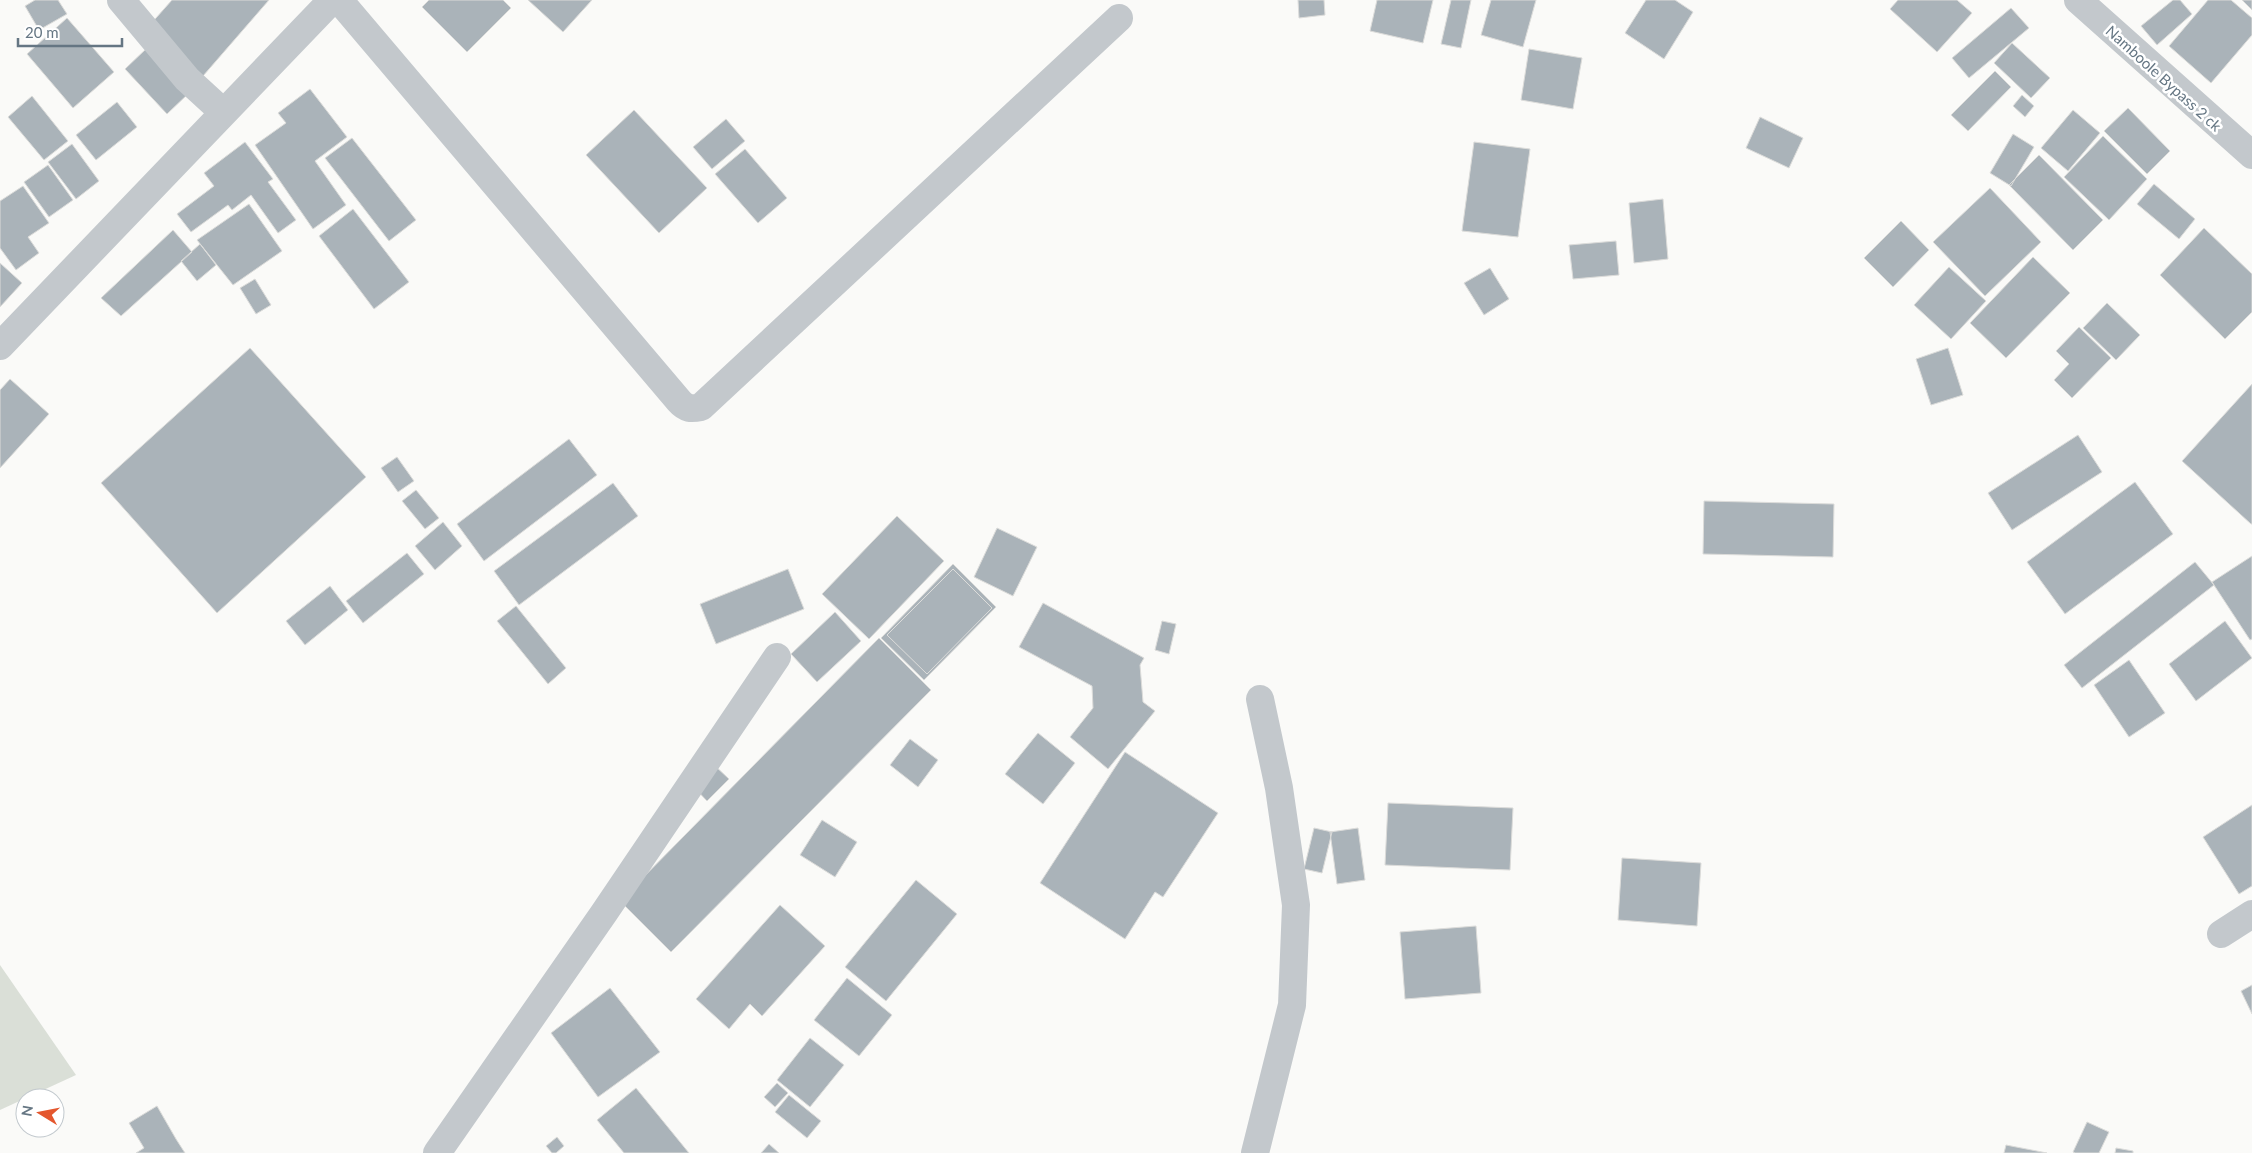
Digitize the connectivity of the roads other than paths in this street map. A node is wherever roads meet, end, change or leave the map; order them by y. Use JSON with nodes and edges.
{"nodes":[{"id":1,"x":120,"y":0,"type":"edge"},
{"id":2,"x":332,"y":0,"type":"edge"},
{"id":3,"x":339,"y":0,"type":"edge"},
{"id":4,"x":2078,"y":0,"type":"edge"},
{"id":5,"x":1119,"y":18,"type":"dead end"},
{"id":6,"x":222,"y":112,"type":"junction"},
{"id":7,"x":2252,"y":155,"type":"edge"},
{"id":8,"x":0,"y":346,"type":"edge"},
{"id":9,"x":777,"y":657,"type":"dead end"},
{"id":10,"x":1260,"y":699,"type":"dead end"},
{"id":11,"x":2252,"y":914,"type":"edge"},
{"id":12,"x":2221,"y":934,"type":"dead end"},
{"id":13,"x":437,"y":1153,"type":"edge"},
{"id":14,"x":1255,"y":1153,"type":"edge"}],
"edges":[{"from":1,"to":6,"type":"street"},
{"from":2,"to":6,"type":"street"},
{"from":3,"to":5,"type":"street"},
{"from":4,"to":7,"type":"street","name":"Namboole Bypass 2 ck"},
{"from":6,"to":8,"type":"street"},
{"from":9,"to":13,"type":"street"},
{"from":10,"to":14,"type":"street"},
{"from":11,"to":12,"type":"street"}]}
